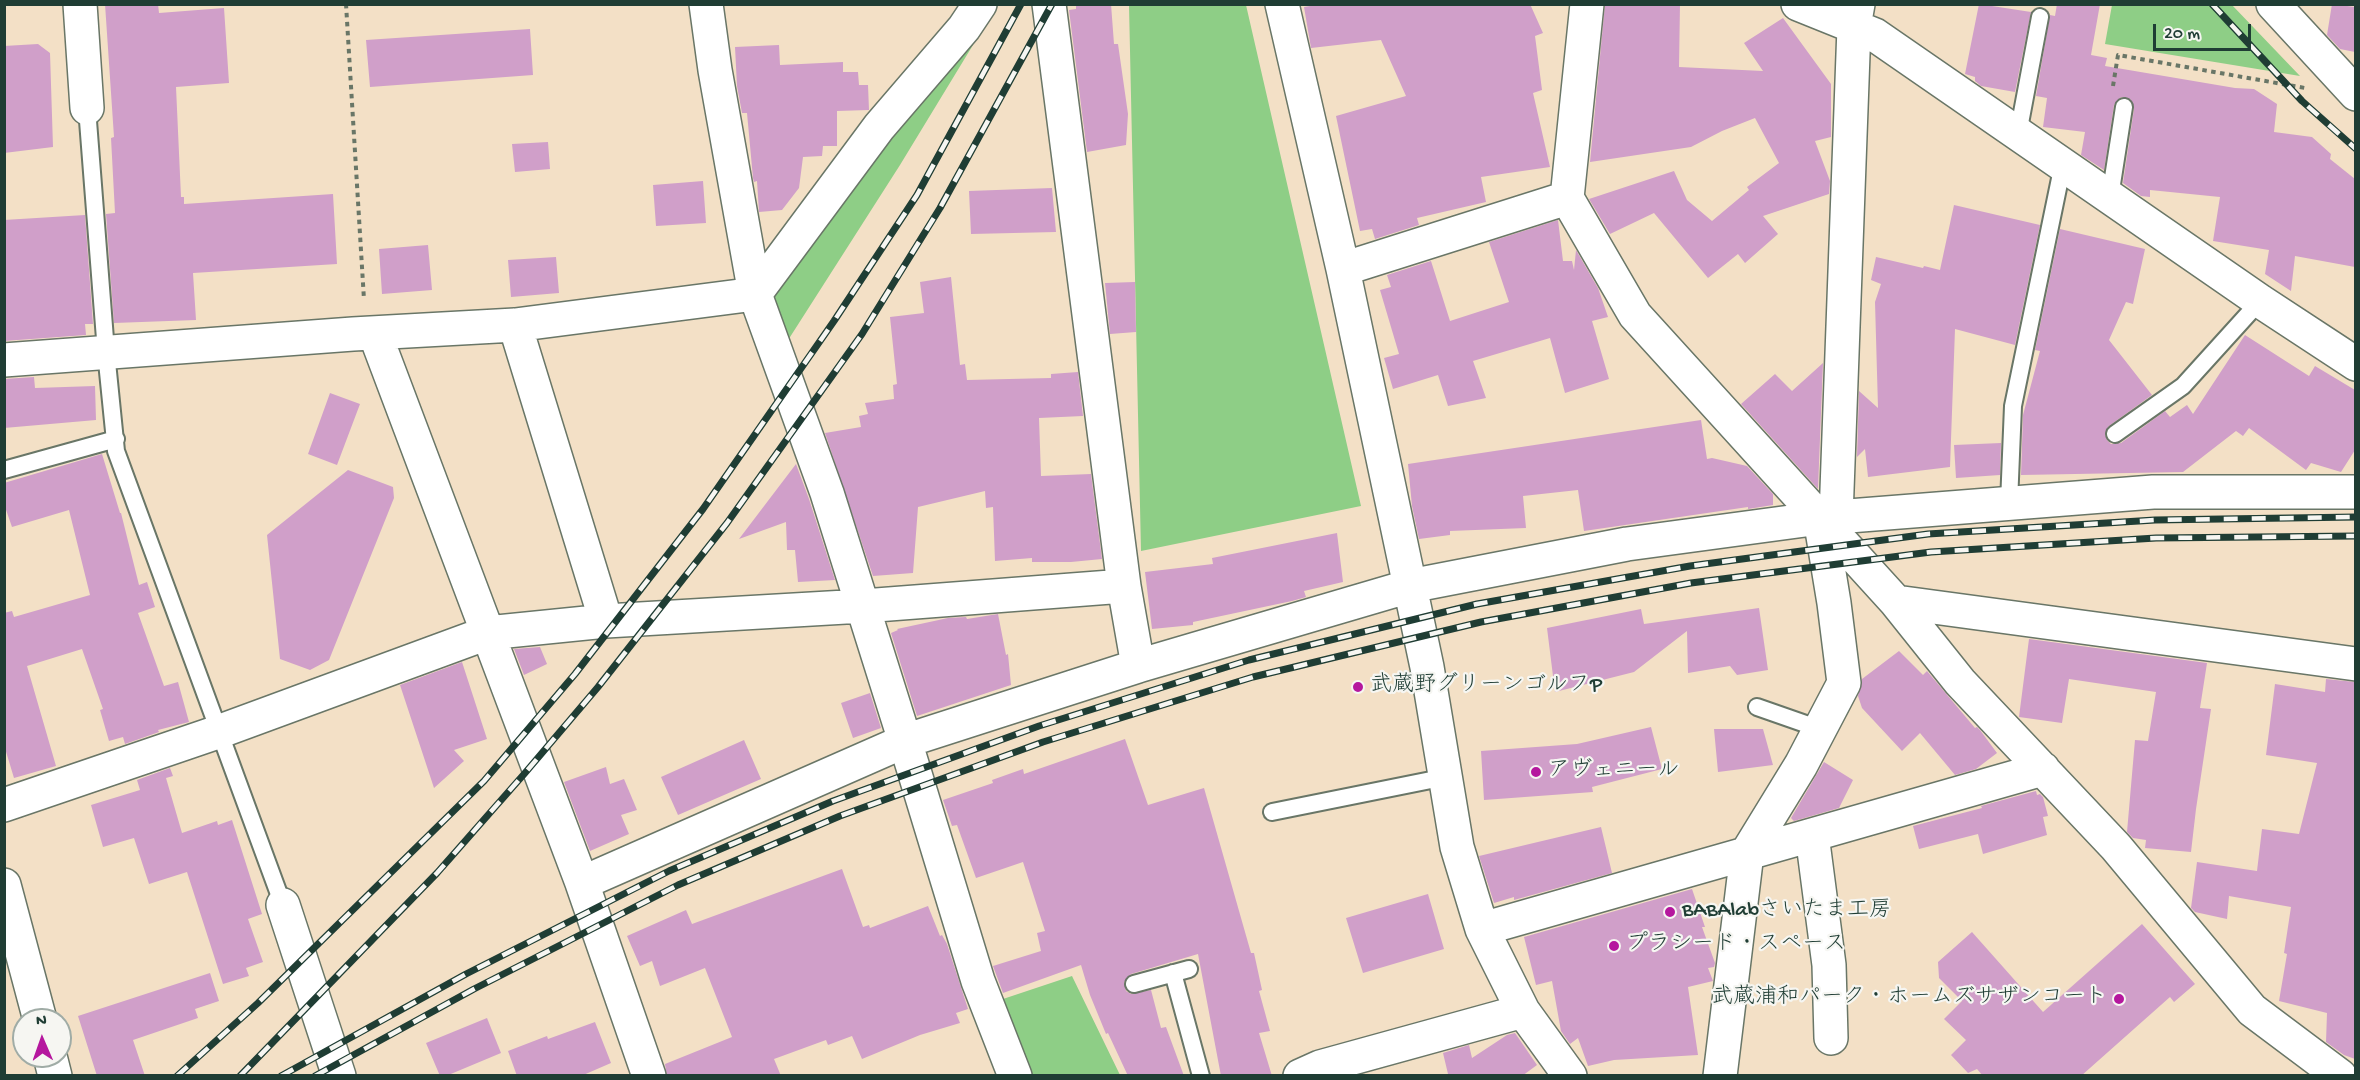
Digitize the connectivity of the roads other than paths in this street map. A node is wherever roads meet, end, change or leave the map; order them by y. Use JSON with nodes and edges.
{"nodes":[{"id":1,"x":80,"y":4,"type":"edge"},
{"id":2,"x":706,"y":4,"type":"edge"},
{"id":3,"x":980,"y":4,"type":"edge"},
{"id":4,"x":1049,"y":4,"type":"edge"},
{"id":5,"x":1282,"y":4,"type":"edge"},
{"id":6,"x":1587,"y":4,"type":"edge"},
{"id":7,"x":1798,"y":4,"type":"edge"},
{"id":8,"x":2273,"y":4,"type":"edge"},
{"id":9,"x":1856,"y":16,"type":"edge"},
{"id":10,"x":2040,"y":17,"type":"dead end"},
{"id":11,"x":2355,"y":94,"type":"edge"},
{"id":12,"x":2124,"y":107,"type":"dead end"},
{"id":13,"x":87,"y":108,"type":"joint"},
{"id":14,"x":2018,"y":134,"type":"junction"},
{"id":15,"x":2063,"y":164,"type":"junction"},
{"id":16,"x":2110,"y":197,"type":"junction"},
{"id":17,"x":1567,"y":198,"type":"junction"},
{"id":18,"x":1343,"y":269,"type":"junction"},
{"id":19,"x":755,"y":294,"type":"junction"},
{"id":20,"x":2260,"y":301,"type":"junction"},
{"id":21,"x":515,"y":325,"type":"junction"},
{"id":22,"x":375,"y":334,"type":"junction"},
{"id":23,"x":106,"y":352,"type":"junction"},
{"id":24,"x":4,"y":360,"type":"edge"},
{"id":25,"x":2355,"y":364,"type":"edge"},
{"id":26,"x":2115,"y":434,"type":"dead end"},
{"id":27,"x":116,"y":439,"type":"junction"},
{"id":28,"x":4,"y":470,"type":"edge"},
{"id":29,"x":2355,"y":492,"type":"edge"},
{"id":30,"x":2009,"y":503,"type":"junction"},
{"id":31,"x":1828,"y":517,"type":"junction"},
{"id":32,"x":1125,"y":585,"type":"junction"},
{"id":33,"x":1410,"y":586,"type":"junction"},
{"id":34,"x":1896,"y":602,"type":"junction"},
{"id":35,"x":862,"y":606,"type":"junction"},
{"id":36,"x":606,"y":621,"type":"junction"},
{"id":37,"x":487,"y":633,"type":"junction"},
{"id":38,"x":2355,"y":664,"type":"edge"},
{"id":39,"x":1138,"y":666,"type":"junction"},
{"id":40,"x":1756,"y":707,"type":"dead end"},
{"id":41,"x":1820,"y":729,"type":"junction"},
{"id":42,"x":218,"y":732,"type":"junction"},
{"id":43,"x":905,"y":741,"type":"junction"},
{"id":44,"x":2043,"y":769,"type":"junction"},
{"id":45,"x":1446,"y":777,"type":"junction"},
{"id":46,"x":4,"y":805,"type":"edge"},
{"id":47,"x":1272,"y":813,"type":"dead end"},
{"id":48,"x":1812,"y":835,"type":"junction"},
{"id":49,"x":1747,"y":853,"type":"junction"},
{"id":50,"x":582,"y":883,"type":"junction"},
{"id":51,"x":4,"y":885,"type":"edge"},
{"id":52,"x":283,"y":905,"type":"joint"},
{"id":53,"x":1482,"y":929,"type":"junction"},
{"id":54,"x":1134,"y":984,"type":"dead end"},
{"id":55,"x":37,"y":1008,"type":"edge"},
{"id":56,"x":1523,"y":1011,"type":"junction"},
{"id":57,"x":1831,"y":1038,"type":"dead end"},
{"id":58,"x":643,"y":1073,"type":"edge"},
{"id":59,"x":339,"y":1076,"type":"edge"},
{"id":60,"x":1015,"y":1076,"type":"edge"},
{"id":61,"x":1201,"y":1076,"type":"edge"},
{"id":62,"x":1300,"y":1076,"type":"edge"},
{"id":63,"x":1570,"y":1076,"type":"edge"},
{"id":64,"x":1720,"y":1076,"type":"edge"},
{"id":65,"x":2340,"y":1076,"type":"edge"}],
"edges":[{"from":1,"to":13,"type":"street"},
{"from":2,"to":19,"type":"street"},
{"from":3,"to":19,"type":"street"},
{"from":4,"to":32,"type":"street"},
{"from":5,"to":18,"type":"street"},
{"from":6,"to":17,"type":"street"},
{"from":7,"to":9,"type":"street"},
{"from":8,"to":11,"type":"street"},
{"from":9,"to":14,"type":"street"},
{"from":9,"to":31,"type":"street"},
{"from":10,"to":14,"type":"lane"},
{"from":12,"to":16,"type":"lane"},
{"from":13,"to":23,"type":"lane"},
{"from":14,"to":15,"type":"street"},
{"from":15,"to":16,"type":"street"},
{"from":15,"to":30,"type":"lane"},
{"from":16,"to":20,"type":"street"},
{"from":17,"to":18,"type":"street"},
{"from":17,"to":31,"type":"street"},
{"from":18,"to":33,"type":"street"},
{"from":19,"to":21,"type":"street"},
{"from":19,"to":35,"type":"street"},
{"from":20,"to":25,"type":"street"},
{"from":20,"to":26,"type":"lane"},
{"from":21,"to":22,"type":"street"},
{"from":21,"to":36,"type":"street"},
{"from":22,"to":23,"type":"street"},
{"from":22,"to":37,"type":"street"},
{"from":23,"to":24,"type":"street"},
{"from":23,"to":27,"type":"lane"},
{"from":27,"to":28,"type":"lane"},
{"from":27,"to":42,"type":"lane"},
{"from":29,"to":30,"type":"street"},
{"from":30,"to":31,"type":"street"},
{"from":31,"to":33,"type":"street"},
{"from":31,"to":34,"type":"street"},
{"from":31,"to":41,"type":"street"},
{"from":32,"to":35,"type":"street"},
{"from":32,"to":39,"type":"street"},
{"from":33,"to":39,"type":"street"},
{"from":33,"to":45,"type":"street"},
{"from":34,"to":38,"type":"street"},
{"from":34,"to":44,"type":"street"},
{"from":35,"to":36,"type":"street"},
{"from":35,"to":43,"type":"street"},
{"from":36,"to":37,"type":"street"},
{"from":37,"to":42,"type":"street"},
{"from":37,"to":50,"type":"street"},
{"from":39,"to":43,"type":"street"},
{"from":40,"to":41,"type":"lane"},
{"from":41,"to":49,"type":"street"},
{"from":42,"to":46,"type":"street"},
{"from":42,"to":52,"type":"lane"},
{"from":43,"to":50,"type":"street"},
{"from":43,"to":60,"type":"street"},
{"from":44,"to":48,"type":"street"},
{"from":44,"to":65,"type":"street"},
{"from":45,"to":47,"type":"lane"},
{"from":45,"to":53,"type":"street"},
{"from":48,"to":49,"type":"street"},
{"from":48,"to":57,"type":"street"},
{"from":49,"to":53,"type":"street"},
{"from":49,"to":64,"type":"street"},
{"from":50,"to":58,"type":"street"},
{"from":51,"to":55,"type":"street"},
{"from":52,"to":59,"type":"street"},
{"from":53,"to":56,"type":"street"},
{"from":54,"to":61,"type":"lane"},
{"from":56,"to":62,"type":"street"},
{"from":56,"to":63,"type":"street"}]}
